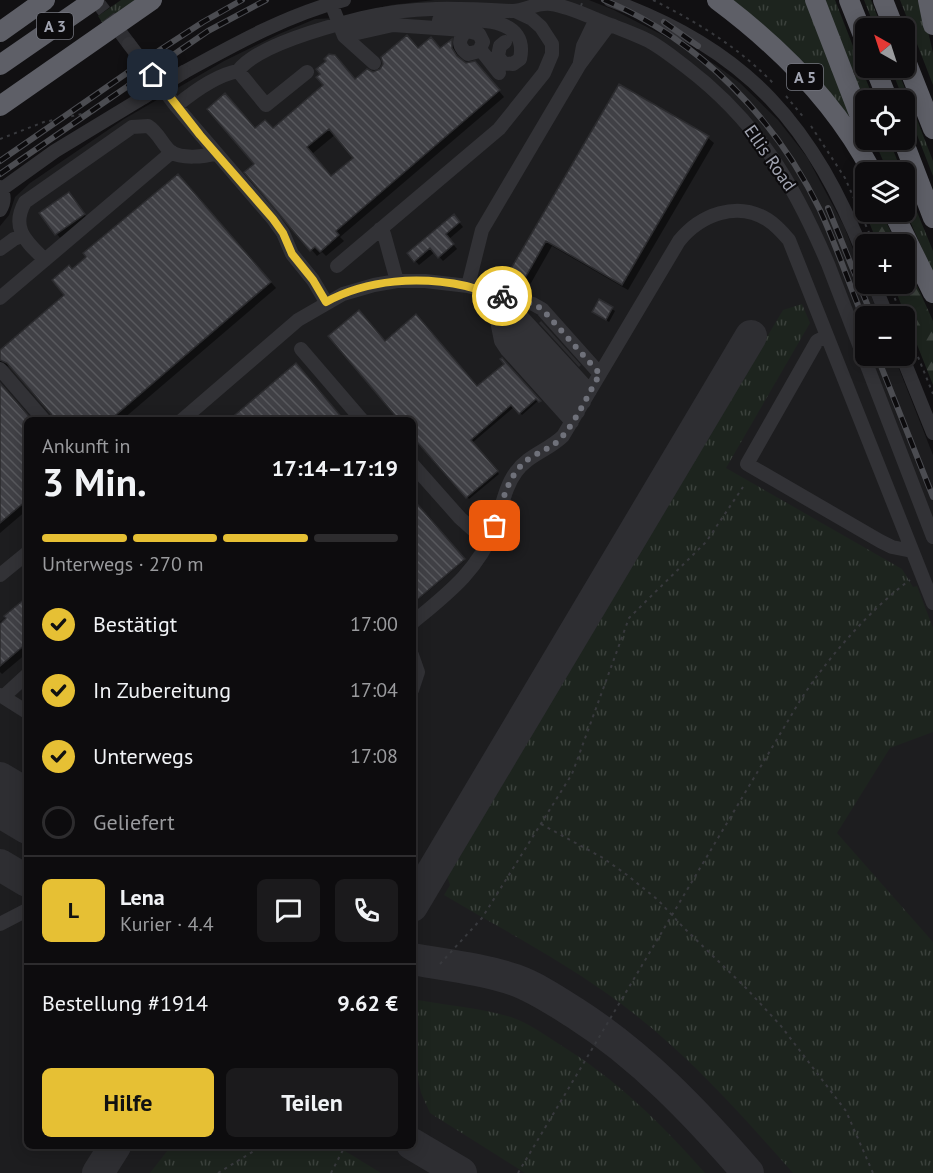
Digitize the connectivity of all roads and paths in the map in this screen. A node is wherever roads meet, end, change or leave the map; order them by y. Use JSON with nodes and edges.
{"nodes":[{"id":1,"x":45,"y":0,"type":"edge"},
{"id":2,"x":94,"y":0,"type":"edge"},
{"id":3,"x":152,"y":0,"type":"edge"},
{"id":4,"x":584,"y":0,"type":"edge"},
{"id":5,"x":610,"y":0,"type":"edge"},
{"id":6,"x":717,"y":0,"type":"edge"},
{"id":7,"x":815,"y":0,"type":"edge"},
{"id":8,"x":849,"y":0,"type":"edge"},
{"id":9,"x":883,"y":0,"type":"edge"},
{"id":10,"x":928,"y":0,"type":"edge"},
{"id":11,"x":338,"y":2,"type":"edge"},
{"id":12,"x":581,"y":6,"type":"dead end"},
{"id":13,"x":414,"y":10,"type":"junction"},
{"id":14,"x":514,"y":12,"type":"junction"},
{"id":15,"x":856,"y":18,"type":"edge"},
{"id":16,"x":890,"y":18,"type":"edge"},
{"id":17,"x":596,"y":19,"type":"junction"},
{"id":18,"x":609,"y":25,"type":"junction"},
{"id":19,"x":933,"y":25,"type":"edge"},
{"id":20,"x":341,"y":30,"type":"junction"},
{"id":21,"x":0,"y":32,"type":"edge"},
{"id":22,"x":463,"y":35,"type":"dead end"},
{"id":23,"x":505,"y":42,"type":"dead end"},
{"id":24,"x":129,"y":44,"type":"tunnel mouth"},
{"id":25,"x":481,"y":45,"type":"junction"},
{"id":26,"x":522,"y":52,"type":"junction"},
{"id":27,"x":374,"y":63,"type":"dead end"},
{"id":28,"x":580,"y":64,"type":"junction"},
{"id":29,"x":0,"y":65,"type":"edge"},
{"id":30,"x":238,"y":71,"type":"junction"},
{"id":31,"x":307,"y":72,"type":"dead end"},
{"id":32,"x":499,"y":73,"type":"dead end"},
{"id":33,"x":913,"y":78,"type":"edge"},
{"id":34,"x":855,"y":104,"type":"edge"},
{"id":35,"x":0,"y":106,"type":"edge"},
{"id":36,"x":176,"y":106,"type":"junction"},
{"id":37,"x":97,"y":111,"type":"dead end"},
{"id":38,"x":933,"y":129,"type":"edge"},
{"id":39,"x":0,"y":139,"type":"edge"},
{"id":40,"x":907,"y":150,"type":"edge"},
{"id":41,"x":172,"y":152,"type":"junction"},
{"id":42,"x":216,"y":153,"type":"junction"},
{"id":43,"x":866,"y":162,"type":"edge"},
{"id":44,"x":1,"y":188,"type":"edge"},
{"id":45,"x":0,"y":210,"type":"edge"},
{"id":46,"x":933,"y":218,"type":"edge"},
{"id":47,"x":899,"y":222,"type":"edge"},
{"id":48,"x":380,"y":230,"type":"junction"},
{"id":49,"x":855,"y":234,"type":"edge"},
{"id":50,"x":0,"y":235,"type":"edge"},
{"id":51,"x":18,"y":238,"type":"junction"},
{"id":52,"x":0,"y":249,"type":"edge"},
{"id":53,"x":45,"y":260,"type":"junction"},
{"id":54,"x":337,"y":266,"type":"dead end"},
{"id":55,"x":397,"y":281,"type":"junction"},
{"id":56,"x":468,"y":286,"type":"junction"},
{"id":57,"x":933,"y":293,"type":"edge"},
{"id":58,"x":0,"y":298,"type":"edge"},
{"id":59,"x":497,"y":300,"type":"junction"},
{"id":60,"x":326,"y":302,"type":"junction"},
{"id":61,"x":827,"y":336,"type":"junction"},
{"id":62,"x":301,"y":349,"type":"dead end"},
{"id":63,"x":915,"y":349,"type":"edge"},
{"id":64,"x":906,"y":366,"type":"edge"},
{"id":65,"x":0,"y":369,"type":"edge"},
{"id":66,"x":600,"y":374,"type":"junction"},
{"id":67,"x":933,"y":394,"type":"edge"},
{"id":68,"x":581,"y":407,"type":"junction"},
{"id":69,"x":41,"y":417,"type":"edge"},
{"id":70,"x":185,"y":417,"type":"edge"},
{"id":71,"x":359,"y":417,"type":"edge"},
{"id":72,"x":933,"y":433,"type":"edge"},
{"id":73,"x":416,"y":468,"type":"edge"},
{"id":74,"x":743,"y":487,"type":"dead end"},
{"id":75,"x":933,"y":537,"type":"edge"},
{"id":76,"x":488,"y":543,"type":"junction"},
{"id":77,"x":912,"y":551,"type":"junction"},
{"id":78,"x":24,"y":555,"type":"edge"},
{"id":79,"x":0,"y":575,"type":"edge"},
{"id":80,"x":922,"y":575,"type":"junction"},
{"id":81,"x":933,"y":603,"type":"edge"},
{"id":82,"x":416,"y":620,"type":"edge"},
{"id":83,"x":24,"y":677,"type":"edge"},
{"id":84,"x":1,"y":696,"type":"edge"},
{"id":85,"x":24,"y":710,"type":"edge"},
{"id":86,"x":541,"y":824,"type":"junction"},
{"id":87,"x":24,"y":912,"type":"edge"},
{"id":88,"x":672,"y":914,"type":"junction"},
{"id":89,"x":0,"y":924,"type":"edge"},
{"id":90,"x":440,"y":964,"type":"dead end"},
{"id":91,"x":257,"y":1149,"type":"edge"},
{"id":92,"x":343,"y":1149,"type":"edge"},
{"id":93,"x":218,"y":1173,"type":"edge"},
{"id":94,"x":331,"y":1173,"type":"edge"},
{"id":95,"x":518,"y":1173,"type":"edge"},
{"id":96,"x":873,"y":1173,"type":"edge"}],
"edges":[{"from":1,"to":21,"type":"highway","number":"A 3"},
{"from":2,"to":29,"type":"highway","number":"A 3"},
{"from":3,"to":35,"type":"highway"},
{"from":4,"to":12,"type":"path","bridge":true},
{"from":5,"to":49,"type":"street"},
{"from":6,"to":43,"type":"highway","number":"A 5"},
{"from":7,"to":34,"type":"highway","number":"A 5"},
{"from":8,"to":15,"type":"highway"},
{"from":9,"to":16,"type":"highway"},
{"from":10,"to":19,"type":"highway"},
{"from":11,"to":20,"type":"street"},
{"from":11,"to":44,"type":"street","bridge":true},
{"from":13,"to":14,"type":"street","name":"Ellis Road"},
{"from":13,"to":20,"type":"street","name":"Ellis Road"},
{"from":13,"to":26,"type":"street"},
{"from":14,"to":17,"type":"street","name":"Ellis Road"},
{"from":14,"to":48,"type":"street"},
{"from":17,"to":18,"type":"street","name":"Ellis Road"},
{"from":17,"to":28,"type":"street"},
{"from":18,"to":28,"type":"street"},
{"from":18,"to":75,"type":"street","name":"Ellis Road"},
{"from":20,"to":25,"type":"street"},
{"from":20,"to":27,"type":"street"},
{"from":20,"to":30,"type":"street"},
{"from":22,"to":25,"type":"street"},
{"from":23,"to":26,"type":"street"},
{"from":24,"to":36,"type":"street"},
{"from":25,"to":26,"type":"street"},
{"from":25,"to":32,"type":"street"},
{"from":28,"to":56,"type":"street"},
{"from":30,"to":31,"type":"street"},
{"from":30,"to":36,"type":"street"},
{"from":33,"to":38,"type":"highway"},
{"from":36,"to":42,"type":"street"},
{"from":37,"to":39,"type":"path"},
{"from":40,"to":46,"type":"highway"},
{"from":41,"to":42,"type":"street"},
{"from":41,"to":51,"type":"street"},
{"from":41,"to":53,"type":"street"},
{"from":42,"to":60,"type":"street"},
{"from":44,"to":45,"type":"street"},
{"from":47,"to":57,"type":"highway"},
{"from":48,"to":54,"type":"street"},
{"from":48,"to":55,"type":"street"},
{"from":50,"to":51,"type":"street"},
{"from":51,"to":52,"type":"street"},
{"from":51,"to":53,"type":"street"},
{"from":53,"to":58,"type":"street"},
{"from":55,"to":56,"type":"street"},
{"from":55,"to":60,"type":"street"},
{"from":56,"to":59,"type":"street"},
{"from":59,"to":66,"type":"street"},
{"from":59,"to":68,"type":"street"},
{"from":59,"to":68,"type":"street"},
{"from":60,"to":70,"type":"street"},
{"from":61,"to":66,"type":"street"},
{"from":61,"to":77,"type":"street"},
{"from":61,"to":77,"type":"street"},
{"from":62,"to":71,"type":"street"},
{"from":63,"to":67,"type":"path"},
{"from":64,"to":72,"type":"street"},
{"from":65,"to":69,"type":"street"},
{"from":66,"to":68,"type":"street"},
{"from":68,"to":76,"type":"street"},
{"from":73,"to":76,"type":"street"},
{"from":74,"to":86,"type":"path"},
{"from":76,"to":82,"type":"street"},
{"from":77,"to":80,"type":"street"},
{"from":78,"to":79,"type":"street"},
{"from":80,"to":81,"type":"street"},
{"from":80,"to":88,"type":"path"},
{"from":83,"to":84,"type":"street"},
{"from":84,"to":85,"type":"street"},
{"from":86,"to":88,"type":"path"},
{"from":86,"to":90,"type":"path"},
{"from":87,"to":89,"type":"street"},
{"from":88,"to":95,"type":"path"},
{"from":88,"to":96,"type":"path"},
{"from":91,"to":93,"type":"path"},
{"from":92,"to":94,"type":"path"}]}
